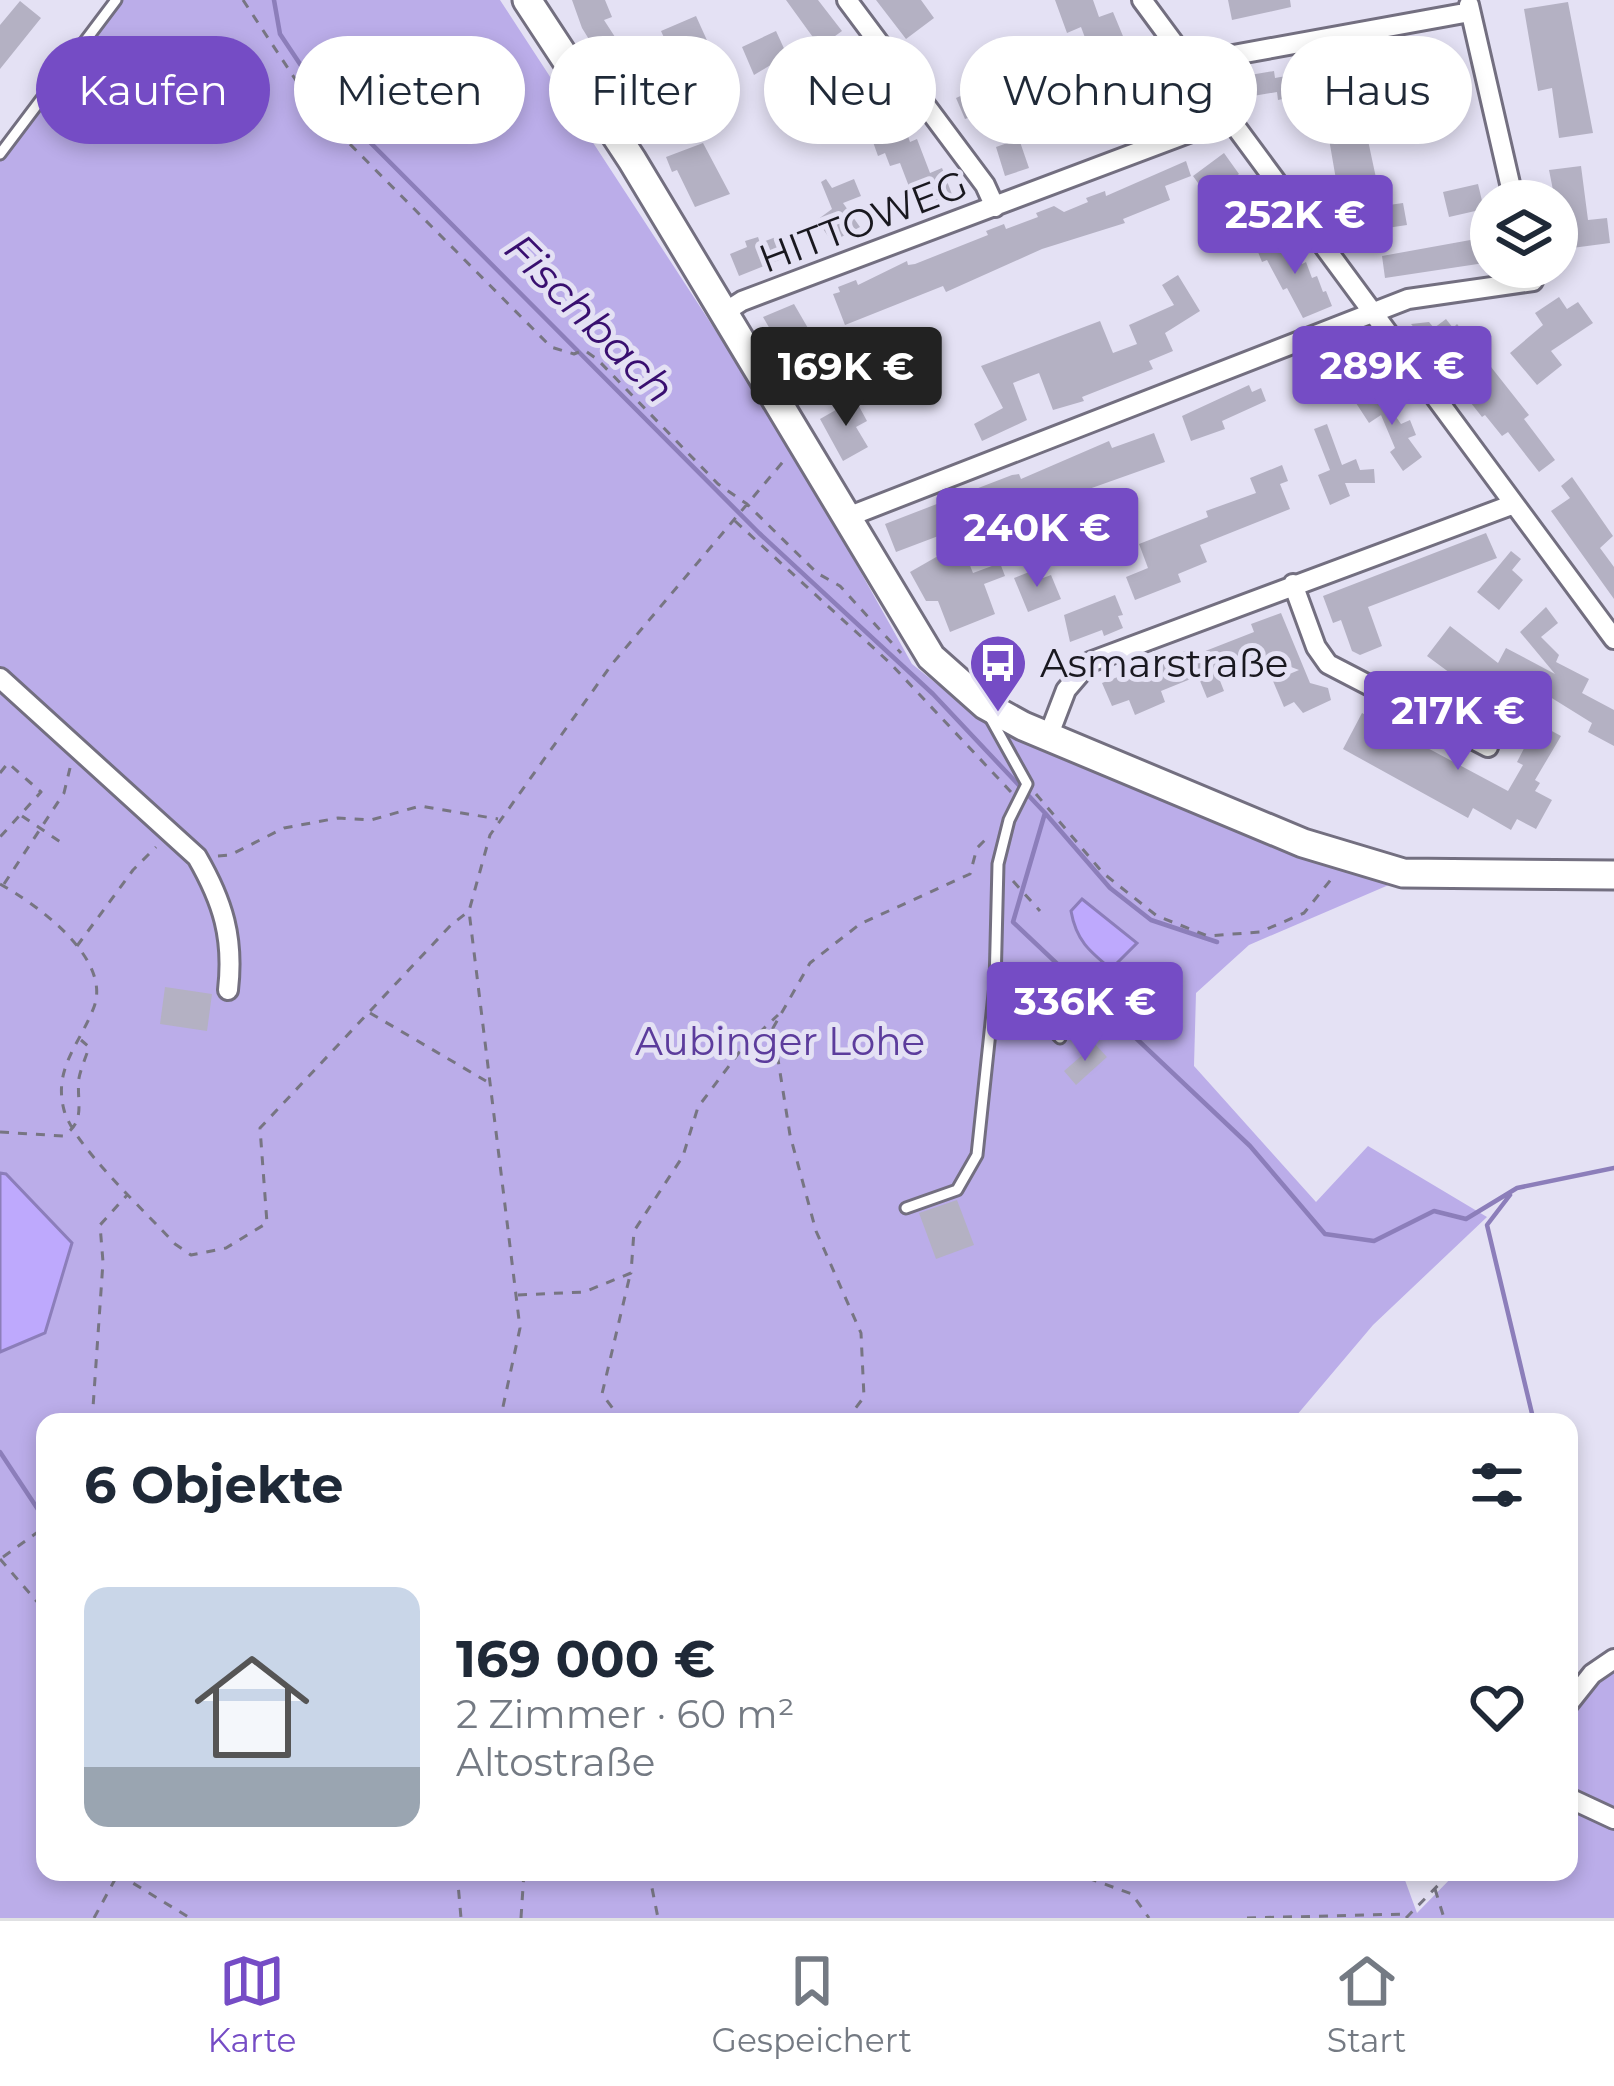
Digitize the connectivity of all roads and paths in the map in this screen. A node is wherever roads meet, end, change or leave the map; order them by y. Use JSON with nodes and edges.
{"nodes":[{"id":1,"x":116,"y":0,"type":"edge"},
{"id":2,"x":243,"y":0,"type":"edge"},
{"id":3,"x":527,"y":0,"type":"edge"},
{"id":4,"x":848,"y":0,"type":"edge"},
{"id":5,"x":1142,"y":0,"type":"edge"},
{"id":6,"x":1469,"y":6,"type":"edge"},
{"id":7,"x":1169,"y":36,"type":"edge"},
{"id":8,"x":1257,"y":50,"type":"edge"},
{"id":9,"x":1161,"y":144,"type":"edge"},
{"id":10,"x":1249,"y":144,"type":"edge"},
{"id":11,"x":0,"y":154,"type":"edge"},
{"id":12,"x":1509,"y":180,"type":"edge"},
{"id":13,"x":995,"y":207,"type":"junction"},
{"id":14,"x":1470,"y":286,"type":"edge"},
{"id":15,"x":725,"y":312,"type":"junction"},
{"id":16,"x":1372,"y":313,"type":"junction"},
{"id":17,"x":800,"y":441,"type":"junction"},
{"id":18,"x":1514,"y":504,"type":"junction"},
{"id":19,"x":747,"y":505,"type":"junction"},
{"id":20,"x":844,"y":518,"type":"junction"},
{"id":21,"x":735,"y":520,"type":"junction"},
{"id":22,"x":1293,"y":584,"type":"junction"},
{"id":23,"x":1614,"y":639,"type":"edge"},
{"id":24,"x":907,"y":659,"type":"dead end"},
{"id":25,"x":0,"y":678,"type":"edge"},
{"id":26,"x":985,"y":705,"type":"junction"},
{"id":27,"x":1048,"y":736,"type":"junction"},
{"id":28,"x":76,"y":746,"type":"junction"},
{"id":29,"x":1488,"y":747,"type":"dead end"},
{"id":30,"x":0,"y":772,"type":"edge"},
{"id":31,"x":1027,"y":784,"type":"junction"},
{"id":32,"x":1018,"y":800,"type":"junction"},
{"id":33,"x":20,"y":815,"type":"junction"},
{"id":34,"x":500,"y":819,"type":"junction"},
{"id":35,"x":40,"y":829,"type":"junction"},
{"id":36,"x":170,"y":832,"type":"junction"},
{"id":37,"x":992,"y":833,"type":"dead end"},
{"id":38,"x":0,"y":837,"type":"edge"},
{"id":39,"x":62,"y":842,"type":"dead end"},
{"id":40,"x":196,"y":857,"type":"junction"},
{"id":41,"x":1350,"y":857,"type":"junction"},
{"id":42,"x":1614,"y":875,"type":"edge"},
{"id":43,"x":1014,"y":882,"type":"dead end"},
{"id":44,"x":1,"y":885,"type":"edge"},
{"id":45,"x":469,"y":910,"type":"junction"},
{"id":46,"x":1040,"y":911,"type":"dead end"},
{"id":47,"x":77,"y":946,"type":"junction"},
{"id":48,"x":228,"y":990,"type":"dead end"},
{"id":49,"x":993,"y":1005,"type":"junction"},
{"id":50,"x":784,"y":1009,"type":"junction"},
{"id":51,"x":368,"y":1012,"type":"junction"},
{"id":52,"x":78,"y":1037,"type":"junction"},
{"id":53,"x":1060,"y":1038,"type":"dead end"},
{"id":54,"x":489,"y":1082,"type":"junction"},
{"id":55,"x":72,"y":1131,"type":"junction"},
{"id":56,"x":0,"y":1132,"type":"edge"},
{"id":57,"x":129,"y":1192,"type":"junction"},
{"id":58,"x":907,"y":1208,"type":"dead end"},
{"id":59,"x":631,"y":1273,"type":"junction"},
{"id":60,"x":516,"y":1295,"type":"junction"},
{"id":61,"x":93,"y":1413,"type":"edge"},
{"id":62,"x":502,"y":1413,"type":"edge"},
{"id":63,"x":616,"y":1413,"type":"edge"},
{"id":64,"x":851,"y":1413,"type":"edge"},
{"id":65,"x":36,"y":1534,"type":"edge"},
{"id":66,"x":0,"y":1559,"type":"edge"},
{"id":67,"x":36,"y":1601,"type":"edge"},
{"id":68,"x":1614,"y":1659,"type":"edge"},
{"id":69,"x":1578,"y":1692,"type":"edge"},
{"id":70,"x":1578,"y":1802,"type":"edge"},
{"id":71,"x":1614,"y":1820,"type":"edge"},
{"id":72,"x":114,"y":1881,"type":"edge"},
{"id":73,"x":131,"y":1881,"type":"edge"},
{"id":74,"x":458,"y":1881,"type":"edge"},
{"id":75,"x":523,"y":1881,"type":"edge"},
{"id":76,"x":652,"y":1881,"type":"edge"},
{"id":77,"x":1096,"y":1881,"type":"edge"},
{"id":78,"x":1441,"y":1881,"type":"edge"},
{"id":79,"x":1435,"y":1887,"type":"junction"},
{"id":80,"x":1406,"y":1916,"type":"edge"},
{"id":81,"x":94,"y":1918,"type":"edge"},
{"id":82,"x":190,"y":1918,"type":"edge"},
{"id":83,"x":461,"y":1918,"type":"edge"},
{"id":84,"x":521,"y":1918,"type":"edge"},
{"id":85,"x":658,"y":1918,"type":"edge"},
{"id":86,"x":1149,"y":1918,"type":"edge"},
{"id":87,"x":1247,"y":1918,"type":"edge"},
{"id":88,"x":1444,"y":1918,"type":"edge"}],
"edges":[{"from":1,"to":11,"type":"lane"},
{"from":2,"to":19,"type":"path"},
{"from":3,"to":15,"type":"main road"},
{"from":4,"to":13,"type":"street"},
{"from":5,"to":7,"type":"street"},
{"from":6,"to":8,"type":"street"},
{"from":6,"to":12,"type":"street"},
{"from":9,"to":13,"type":"street","name":"HITTOWEG"},
{"from":10,"to":16,"type":"street"},
{"from":13,"to":15,"type":"street","name":"HITTOWEG"},
{"from":14,"to":16,"type":"street"},
{"from":15,"to":17,"type":"main road"},
{"from":16,"to":18,"type":"street"},
{"from":16,"to":20,"type":"street"},
{"from":17,"to":19,"type":"path"},
{"from":17,"to":20,"type":"main road"},
{"from":18,"to":22,"type":"street"},
{"from":18,"to":23,"type":"street"},
{"from":19,"to":21,"type":"path"},
{"from":19,"to":24,"type":"path"},
{"from":20,"to":26,"type":"main road"},
{"from":21,"to":32,"type":"path"},
{"from":21,"to":34,"type":"path"},
{"from":22,"to":27,"type":"street"},
{"from":22,"to":29,"type":"street"},
{"from":25,"to":28,"type":"street"},
{"from":26,"to":27,"type":"main road"},
{"from":26,"to":31,"type":"lane"},
{"from":27,"to":41,"type":"main road"},
{"from":28,"to":35,"type":"path"},
{"from":28,"to":36,"type":"street"},
{"from":30,"to":33,"type":"path"},
{"from":31,"to":32,"type":"lane"},
{"from":31,"to":41,"type":"path"},
{"from":32,"to":49,"type":"lane"},
{"from":33,"to":35,"type":"path"},
{"from":33,"to":38,"type":"path"},
{"from":34,"to":40,"type":"path"},
{"from":34,"to":45,"type":"path"},
{"from":35,"to":39,"type":"path"},
{"from":35,"to":44,"type":"path"},
{"from":36,"to":40,"type":"street"},
{"from":36,"to":47,"type":"path"},
{"from":37,"to":50,"type":"path"},
{"from":40,"to":48,"type":"street"},
{"from":41,"to":42,"type":"main road"},
{"from":43,"to":46,"type":"path"},
{"from":44,"to":47,"type":"path"},
{"from":45,"to":51,"type":"path"},
{"from":45,"to":54,"type":"path"},
{"from":47,"to":52,"type":"path"},
{"from":49,"to":53,"type":"lane"},
{"from":49,"to":58,"type":"lane"},
{"from":50,"to":59,"type":"path"},
{"from":50,"to":64,"type":"path"},
{"from":51,"to":54,"type":"path"},
{"from":51,"to":57,"type":"path"},
{"from":52,"to":55,"type":"path"},
{"from":52,"to":55,"type":"path"},
{"from":54,"to":60,"type":"path"},
{"from":55,"to":56,"type":"path"},
{"from":55,"to":57,"type":"path"},
{"from":57,"to":61,"type":"path"},
{"from":59,"to":60,"type":"path"},
{"from":59,"to":63,"type":"path"},
{"from":60,"to":62,"type":"path"},
{"from":65,"to":66,"type":"path"},
{"from":66,"to":67,"type":"path"},
{"from":68,"to":69,"type":"street"},
{"from":70,"to":71,"type":"street"},
{"from":72,"to":81,"type":"path"},
{"from":73,"to":82,"type":"path"},
{"from":74,"to":83,"type":"path"},
{"from":75,"to":84,"type":"path"},
{"from":76,"to":85,"type":"path"},
{"from":77,"to":86,"type":"path"},
{"from":78,"to":79,"type":"path"},
{"from":79,"to":80,"type":"path"},
{"from":79,"to":88,"type":"path"},
{"from":80,"to":87,"type":"path"}]}
